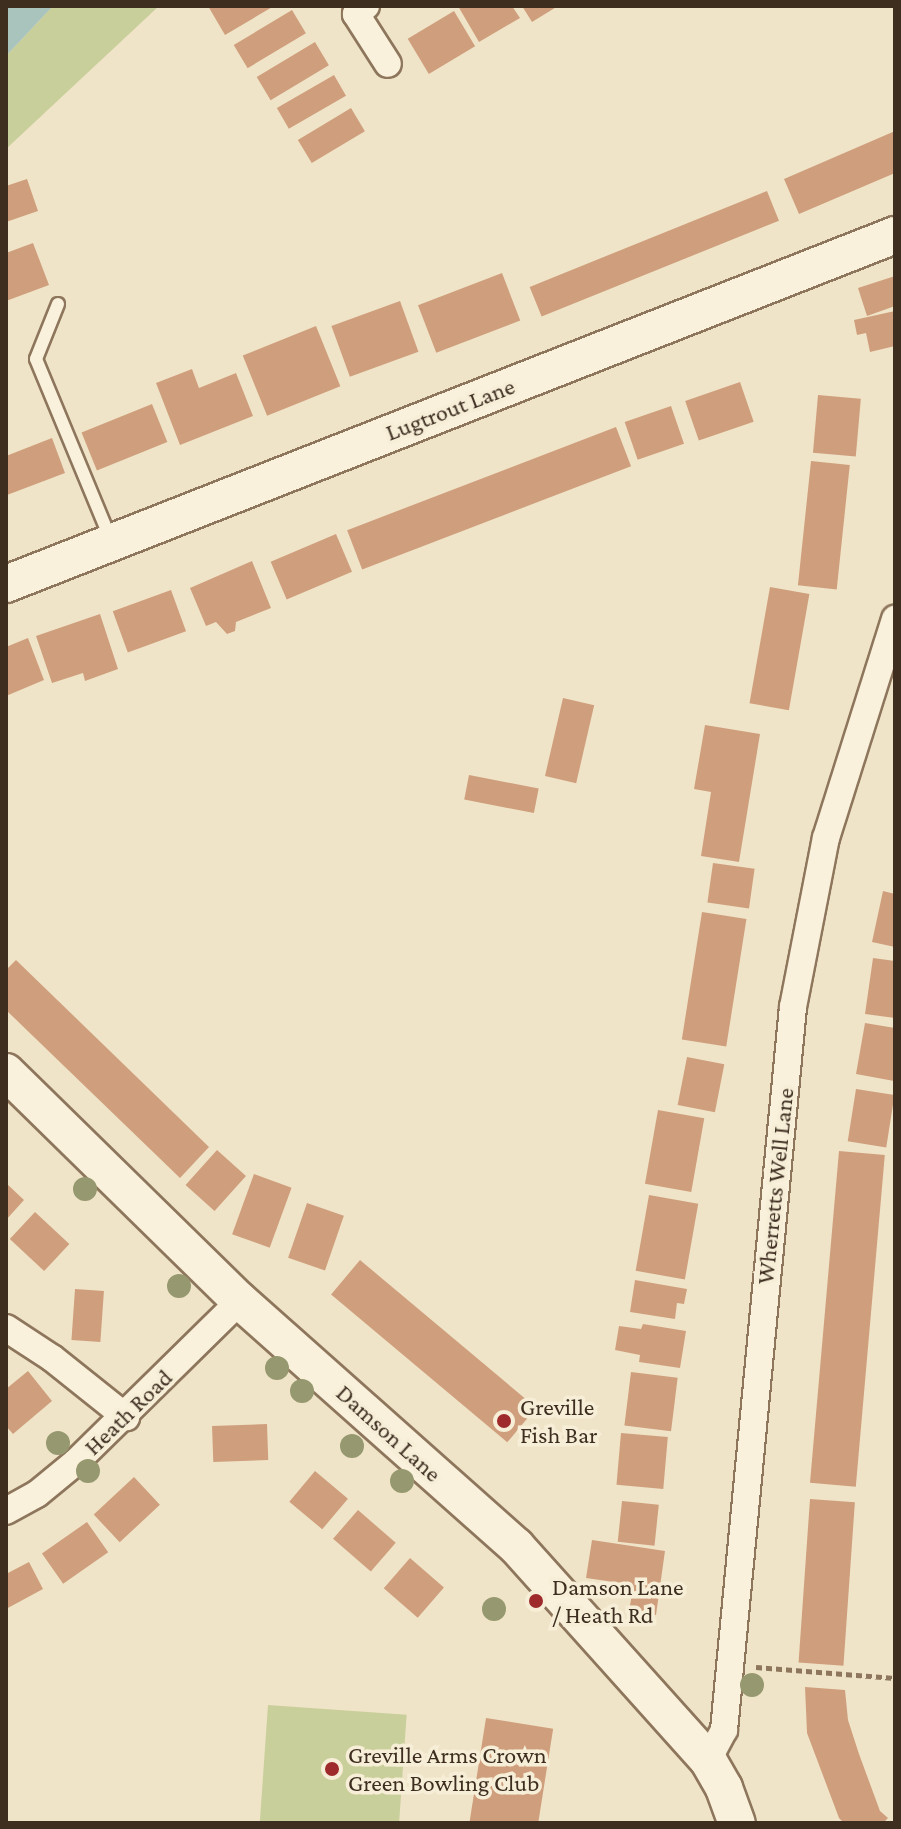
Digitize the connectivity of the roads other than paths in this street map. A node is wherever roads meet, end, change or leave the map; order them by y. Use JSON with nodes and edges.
{"nodes":[{"id":1,"x":358,"y":9,"type":"edge"},
{"id":2,"x":388,"y":64,"type":"dead end"},
{"id":3,"x":895,"y":235,"type":"edge"},
{"id":4,"x":58,"y":304,"type":"dead end"},
{"id":5,"x":111,"y":541,"type":"junction"},
{"id":6,"x":6,"y":584,"type":"edge"},
{"id":7,"x":895,"y":619,"type":"edge"},
{"id":8,"x":6,"y":1072,"type":"edge"},
{"id":9,"x":240,"y":1301,"type":"junction"},
{"id":10,"x":6,"y":1328,"type":"edge"},
{"id":11,"x":126,"y":1417,"type":"junction"},
{"id":12,"x":6,"y":1511,"type":"edge"},
{"id":13,"x":708,"y":1760,"type":"junction"},
{"id":14,"x":737,"y":1823,"type":"edge"}],
"edges":[{"from":1,"to":2,"type":"street"},
{"from":3,"to":5,"type":"street","name":"Lugtrout Lane"},
{"from":4,"to":5,"type":"lane"},
{"from":5,"to":6,"type":"street","name":"Lugtrout Lane"},
{"from":7,"to":13,"type":"street","name":"Wherretts Well Lane"},
{"from":8,"to":9,"type":"street","name":"Damson Lane"},
{"from":9,"to":11,"type":"street","name":"Heath Road"},
{"from":9,"to":13,"type":"street","name":"Damson Lane"},
{"from":10,"to":11,"type":"street"},
{"from":11,"to":12,"type":"street","name":"Heath Road"},
{"from":13,"to":14,"type":"street","name":"Damson Lane"}]}
